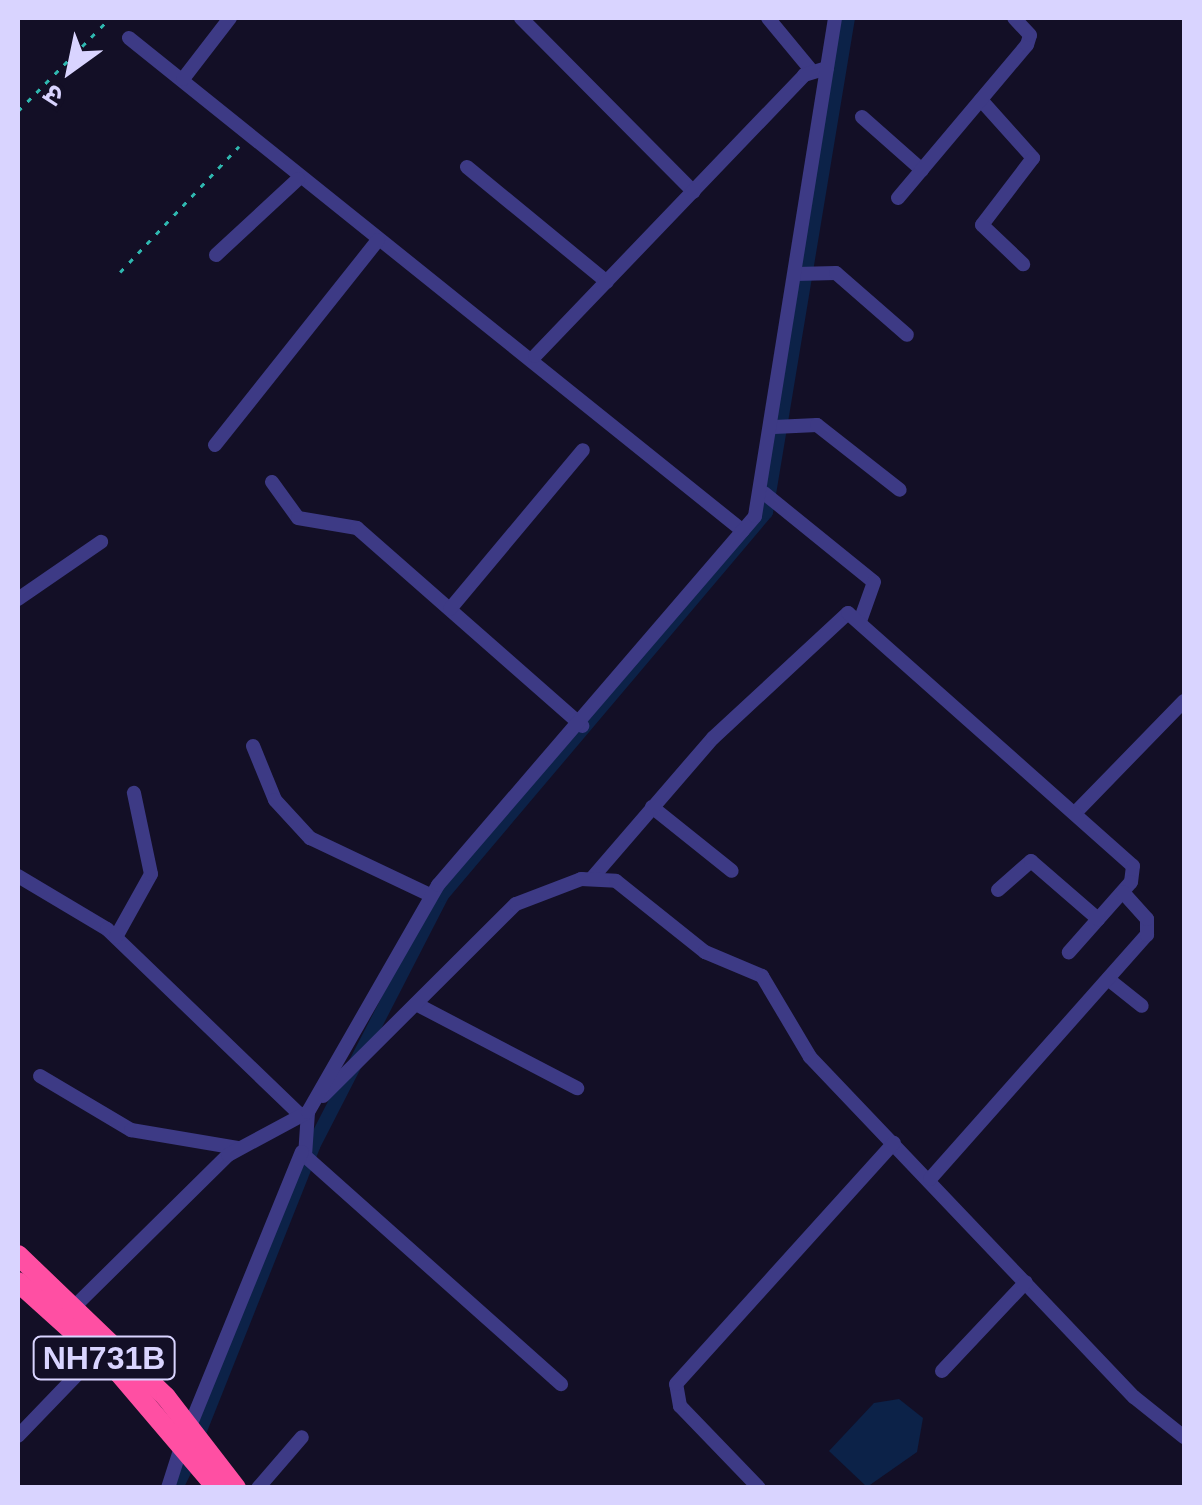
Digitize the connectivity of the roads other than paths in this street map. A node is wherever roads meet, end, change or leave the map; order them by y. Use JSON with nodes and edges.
{"nodes":[{"id":1,"x":230,"y":18,"type":"edge"},
{"id":2,"x":521,"y":18,"type":"edge"},
{"id":3,"x":768,"y":18,"type":"edge"},
{"id":4,"x":834,"y":18,"type":"edge"},
{"id":5,"x":1014,"y":18,"type":"edge"},
{"id":6,"x":129,"y":38,"type":"dead end"},
{"id":7,"x":827,"y":68,"type":"junction"},
{"id":8,"x":810,"y":70,"type":"junction"},
{"id":9,"x":183,"y":80,"type":"junction"},
{"id":10,"x":981,"y":100,"type":"junction"},
{"id":11,"x":862,"y":117,"type":"dead end"},
{"id":12,"x":467,"y":167,"type":"dead end"},
{"id":13,"x":922,"y":170,"type":"junction"},
{"id":14,"x":298,"y":179,"type":"junction"},
{"id":15,"x":694,"y":192,"type":"junction"},
{"id":16,"x":898,"y":198,"type":"dead end"},
{"id":17,"x":378,"y":240,"type":"junction"},
{"id":18,"x":216,"y":254,"type":"dead end"},
{"id":19,"x":1023,"y":264,"type":"dead end"},
{"id":20,"x":805,"y":273,"type":"junction"},
{"id":21,"x":607,"y":282,"type":"junction"},
{"id":22,"x":907,"y":335,"type":"dead end"},
{"id":23,"x":536,"y":356,"type":"junction"},
{"id":24,"x":780,"y":428,"type":"junction"},
{"id":25,"x":216,"y":445,"type":"dead end"},
{"id":26,"x":584,"y":450,"type":"dead end"},
{"id":27,"x":272,"y":482,"type":"dead end"},
{"id":28,"x":900,"y":490,"type":"dead end"},
{"id":29,"x":769,"y":496,"type":"junction"},
{"id":30,"x":743,"y":531,"type":"junction"},
{"id":31,"x":102,"y":542,"type":"dead end"},
{"id":32,"x":18,"y":599,"type":"edge"},
{"id":33,"x":450,"y":608,"type":"junction"},
{"id":34,"x":860,"y":621,"type":"junction"},
{"id":35,"x":1184,"y":700,"type":"edge"},
{"id":36,"x":582,"y":726,"type":"junction"},
{"id":37,"x":252,"y":746,"type":"dead end"},
{"id":38,"x":134,"y":793,"type":"dead end"},
{"id":39,"x":652,"y":807,"type":"junction"},
{"id":40,"x":1076,"y":812,"type":"junction"},
{"id":41,"x":732,"y":871,"type":"dead end"},
{"id":42,"x":18,"y":876,"type":"edge"},
{"id":43,"x":592,"y":878,"type":"junction"},
{"id":44,"x":998,"y":890,"type":"dead end"},
{"id":45,"x":1123,"y":892,"type":"junction"},
{"id":46,"x":430,"y":896,"type":"junction"},
{"id":47,"x":1098,"y":919,"type":"junction"},
{"id":48,"x":116,"y":937,"type":"junction"},
{"id":49,"x":1069,"y":952,"type":"dead end"},
{"id":50,"x":1108,"y":979,"type":"junction"},
{"id":51,"x":416,"y":1004,"type":"junction"},
{"id":52,"x":1142,"y":1006,"type":"dead end"},
{"id":53,"x":40,"y":1076,"type":"dead end"},
{"id":54,"x":577,"y":1088,"type":"dead end"},
{"id":55,"x":309,"y":1109,"type":"junction"},
{"id":56,"x":894,"y":1143,"type":"junction"},
{"id":57,"x":237,"y":1148,"type":"junction"},
{"id":58,"x":306,"y":1156,"type":"junction"},
{"id":59,"x":930,"y":1179,"type":"junction"},
{"id":60,"x":18,"y":1256,"type":"edge"},
{"id":61,"x":18,"y":1282,"type":"edge"},
{"id":62,"x":1026,"y":1282,"type":"junction"},
{"id":63,"x":74,"y":1307,"type":"junction"},
{"id":64,"x":98,"y":1353,"type":"junction"},
{"id":65,"x":942,"y":1372,"type":"dead end"},
{"id":66,"x":561,"y":1384,"type":"dead end"},
{"id":67,"x":186,"y":1435,"type":"junction"},
{"id":68,"x":18,"y":1436,"type":"edge"},
{"id":69,"x":302,"y":1437,"type":"dead end"},
{"id":70,"x":1184,"y":1437,"type":"edge"},
{"id":71,"x":168,"y":1488,"type":"edge"},
{"id":72,"x":217,"y":1488,"type":"edge"},
{"id":73,"x":236,"y":1488,"type":"edge"},
{"id":74,"x":258,"y":1488,"type":"edge"},
{"id":75,"x":759,"y":1488,"type":"edge"}],
"edges":[{"from":1,"to":9,"type":"street"},
{"from":2,"to":15,"type":"street"},
{"from":3,"to":8,"type":"street"},
{"from":4,"to":7,"type":"street"},
{"from":5,"to":10,"type":"street"},
{"from":6,"to":9,"type":"street"},
{"from":7,"to":8,"type":"street"},
{"from":7,"to":20,"type":"street"},
{"from":8,"to":15,"type":"street"},
{"from":9,"to":14,"type":"street"},
{"from":10,"to":13,"type":"street"},
{"from":10,"to":19,"type":"street"},
{"from":11,"to":13,"type":"street"},
{"from":12,"to":21,"type":"street"},
{"from":13,"to":16,"type":"street"},
{"from":14,"to":17,"type":"street"},
{"from":14,"to":18,"type":"street"},
{"from":15,"to":21,"type":"street"},
{"from":17,"to":23,"type":"street"},
{"from":17,"to":25,"type":"street"},
{"from":20,"to":22,"type":"street"},
{"from":20,"to":24,"type":"street"},
{"from":21,"to":23,"type":"street"},
{"from":23,"to":30,"type":"street"},
{"from":24,"to":28,"type":"street"},
{"from":24,"to":29,"type":"street"},
{"from":26,"to":33,"type":"street"},
{"from":27,"to":33,"type":"street"},
{"from":29,"to":30,"type":"street"},
{"from":29,"to":34,"type":"street"},
{"from":30,"to":36,"type":"street"},
{"from":31,"to":32,"type":"street"},
{"from":33,"to":36,"type":"street"},
{"from":34,"to":39,"type":"street"},
{"from":34,"to":40,"type":"street"},
{"from":35,"to":40,"type":"street"},
{"from":36,"to":46,"type":"street"},
{"from":37,"to":46,"type":"street"},
{"from":38,"to":48,"type":"street"},
{"from":39,"to":41,"type":"street"},
{"from":39,"to":43,"type":"street"},
{"from":40,"to":45,"type":"street"},
{"from":42,"to":48,"type":"street"},
{"from":43,"to":51,"type":"street"},
{"from":43,"to":56,"type":"street"},
{"from":44,"to":47,"type":"street"},
{"from":45,"to":47,"type":"street"},
{"from":45,"to":50,"type":"street"},
{"from":46,"to":55,"type":"street"},
{"from":47,"to":49,"type":"street"},
{"from":48,"to":55,"type":"street"},
{"from":50,"to":52,"type":"street"},
{"from":50,"to":59,"type":"street"},
{"from":51,"to":54,"type":"street"},
{"from":51,"to":55,"type":"street"},
{"from":53,"to":57,"type":"street"},
{"from":55,"to":57,"type":"street"},
{"from":55,"to":58,"type":"street"},
{"from":56,"to":59,"type":"street"},
{"from":56,"to":75,"type":"street"},
{"from":57,"to":63,"type":"street"},
{"from":58,"to":66,"type":"street"},
{"from":58,"to":67,"type":"street"},
{"from":59,"to":62,"type":"street"},
{"from":60,"to":63,"type":"highway"},
{"from":61,"to":64,"type":"highway","number":"NH731B"},
{"from":62,"to":65,"type":"street"},
{"from":62,"to":70,"type":"street"},
{"from":63,"to":67,"type":"highway"},
{"from":64,"to":67,"type":"highway","number":"NH731B"},
{"from":64,"to":68,"type":"street"},
{"from":67,"to":71,"type":"street"},
{"from":67,"to":72,"type":"highway","number":"NH731B"},
{"from":67,"to":73,"type":"highway"},
{"from":69,"to":74,"type":"street"}]}
